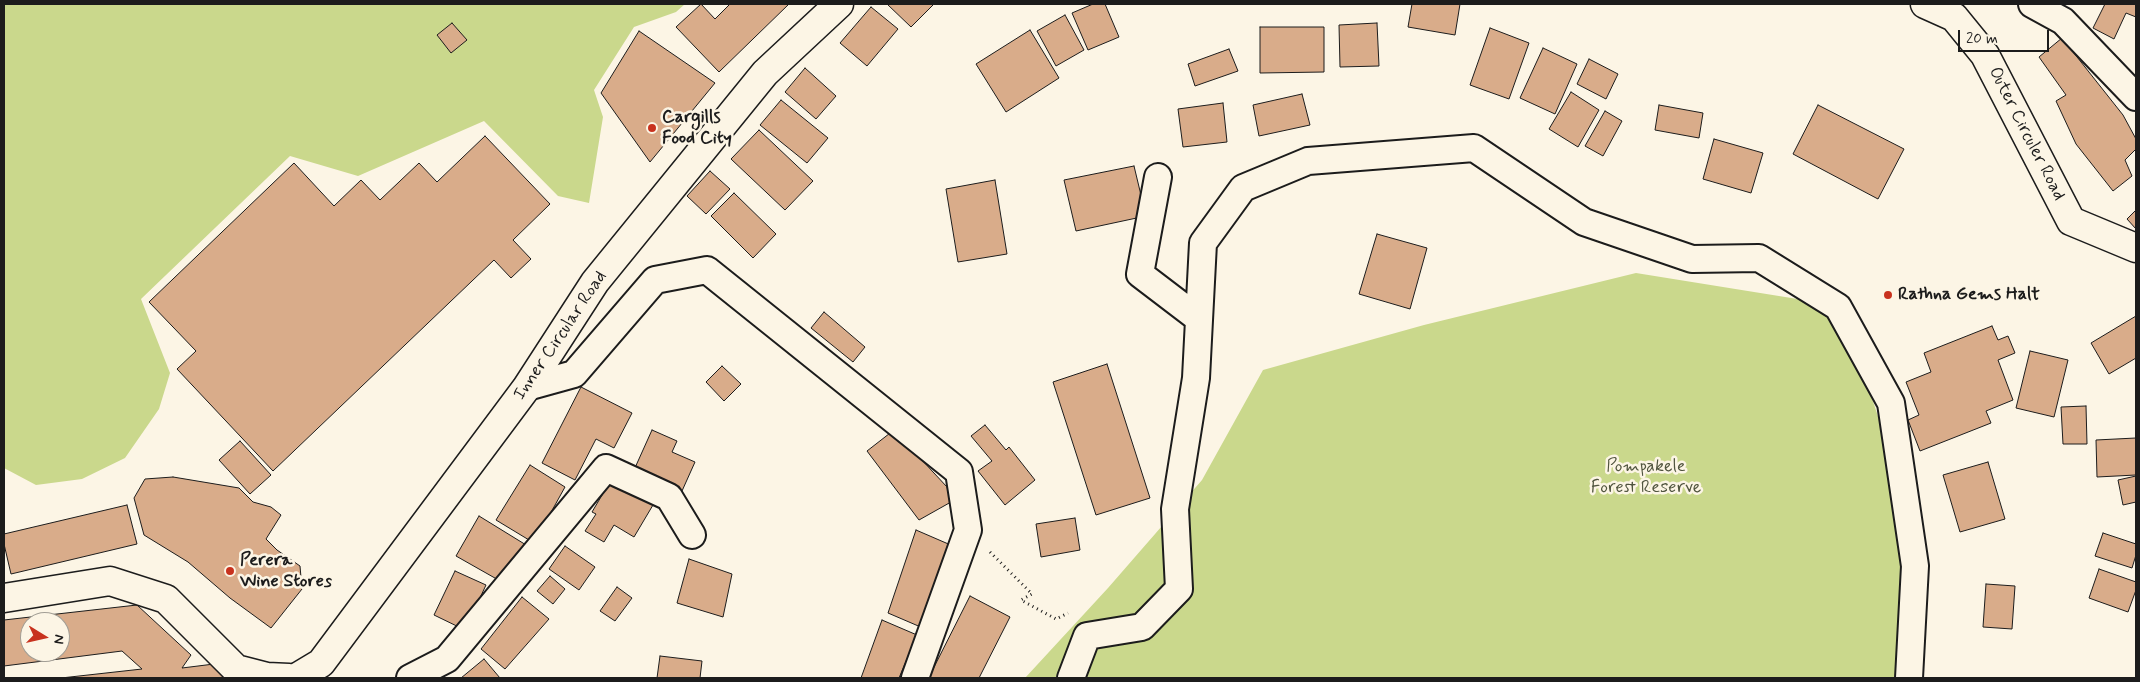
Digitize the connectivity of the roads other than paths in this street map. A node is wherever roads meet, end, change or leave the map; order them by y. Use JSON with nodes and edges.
{"nodes":[{"id":1,"x":838,"y":4,"type":"edge"},
{"id":2,"x":1925,"y":4,"type":"edge"},
{"id":3,"x":2032,"y":4,"type":"edge"},
{"id":4,"x":2136,"y":97,"type":"edge"},
{"id":5,"x":1158,"y":177,"type":"dead end"},
{"id":6,"x":2136,"y":248,"type":"edge"},
{"id":7,"x":1199,"y":319,"type":"junction"},
{"id":8,"x":528,"y":387,"type":"junction"},
{"id":9,"x":692,"y":535,"type":"dead end"},
{"id":10,"x":4,"y":598,"type":"edge"},
{"id":11,"x":274,"y":678,"type":"edge"},
{"id":12,"x":296,"y":678,"type":"edge"},
{"id":13,"x":410,"y":678,"type":"edge"},
{"id":14,"x":915,"y":678,"type":"edge"},
{"id":15,"x":1071,"y":678,"type":"edge"},
{"id":16,"x":1908,"y":678,"type":"edge"}],
"edges":[{"from":1,"to":8,"type":"street","name":"Inner Circular Road"},
{"from":2,"to":6,"type":"street","name":"Outer Circuler Road"},
{"from":3,"to":4,"type":"street"},
{"from":5,"to":7,"type":"street"},
{"from":7,"to":15,"type":"street"},
{"from":7,"to":16,"type":"street"},
{"from":8,"to":12,"type":"street","name":"Inner Circular Road"},
{"from":8,"to":14,"type":"street"},
{"from":9,"to":13,"type":"street"},
{"from":10,"to":11,"type":"street"}]}
